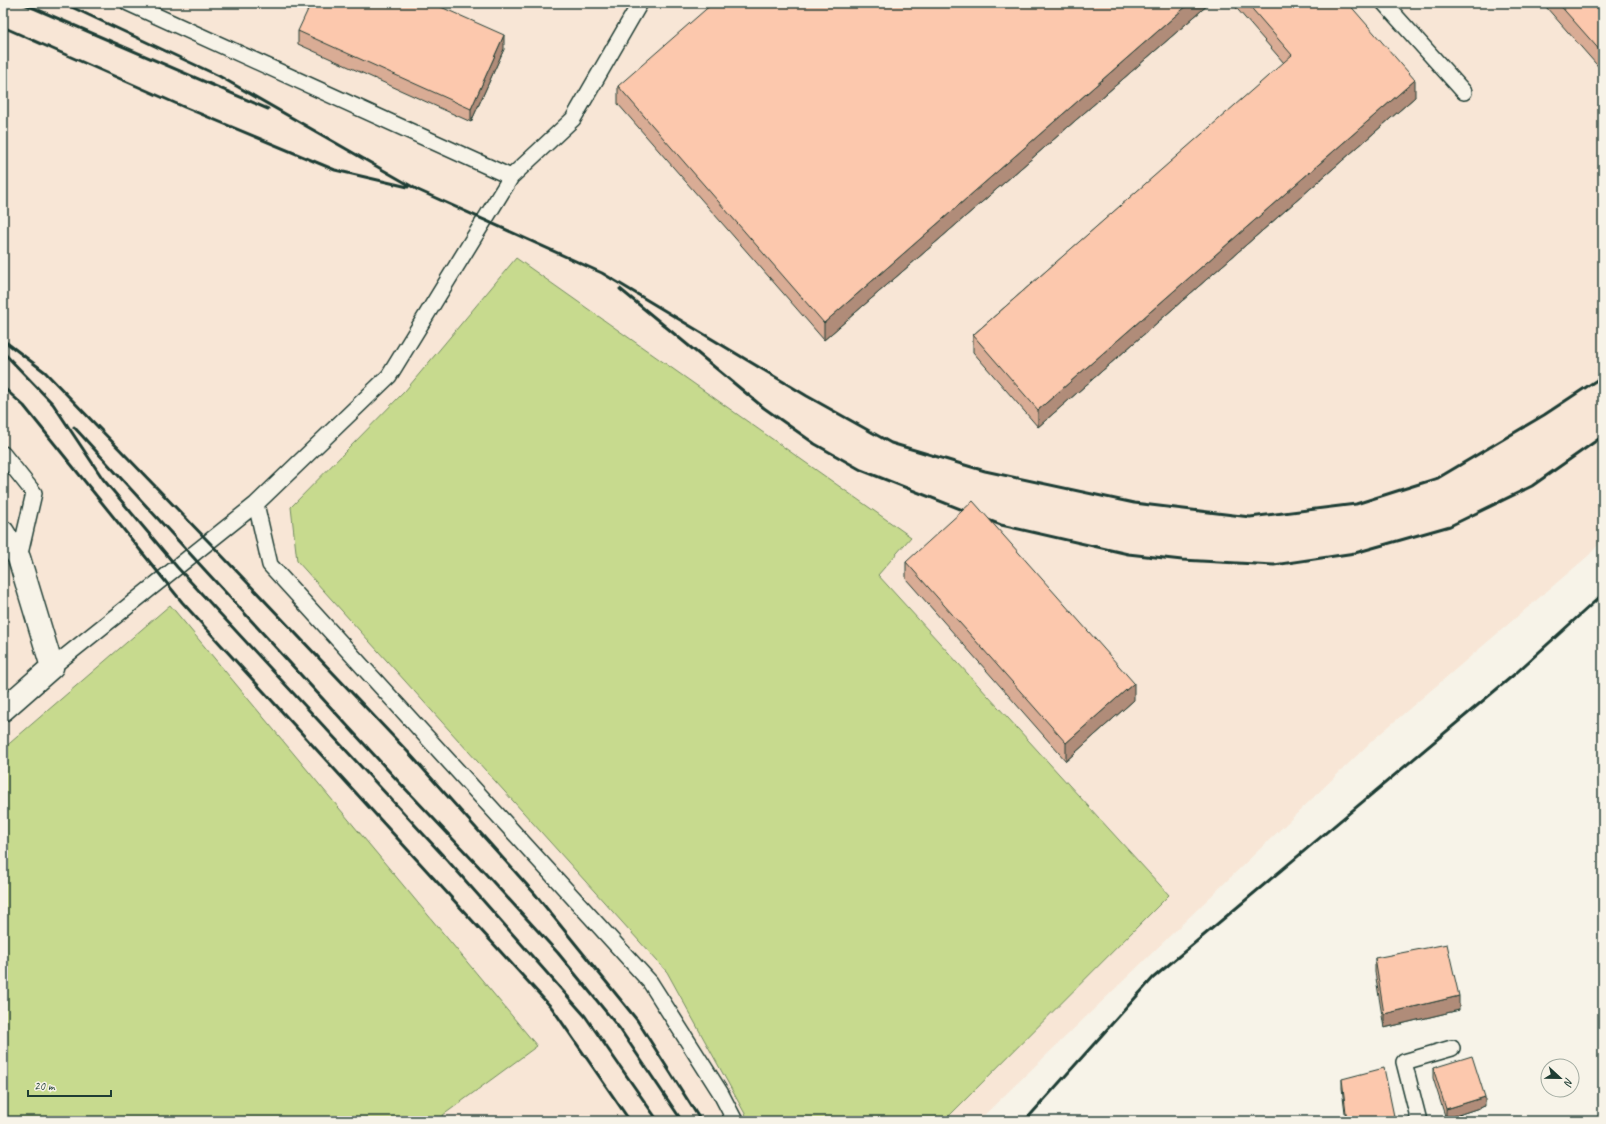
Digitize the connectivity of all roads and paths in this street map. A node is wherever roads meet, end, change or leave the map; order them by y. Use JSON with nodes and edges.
{"nodes":[{"id":1,"x":128,"y":3,"type":"edge"},
{"id":2,"x":640,"y":3,"type":"edge"},
{"id":3,"x":1384,"y":3,"type":"edge"},
{"id":4,"x":1464,"y":92,"type":"dead end"},
{"id":5,"x":511,"y":177,"type":"junction"},
{"id":6,"x":3,"y":454,"type":"edge"},
{"id":7,"x":256,"y":504,"type":"junction"},
{"id":8,"x":3,"y":532,"type":"edge"},
{"id":9,"x":19,"y":558,"type":"junction"},
{"id":10,"x":52,"y":666,"type":"junction"},
{"id":11,"x":3,"y":710,"type":"edge"},
{"id":12,"x":1452,"y":1048,"type":"dead end"},
{"id":13,"x":735,"y":1121,"type":"edge"},
{"id":14,"x":1419,"y":1121,"type":"edge"}],
"edges":[{"from":1,"to":5,"type":"lane"},
{"from":2,"to":5,"type":"lane"},
{"from":3,"to":4,"type":"lane"},
{"from":5,"to":7,"type":"lane"},
{"from":6,"to":9,"type":"lane"},
{"from":7,"to":10,"type":"lane"},
{"from":7,"to":13,"type":"lane"},
{"from":8,"to":9,"type":"street"},
{"from":9,"to":10,"type":"street"},
{"from":10,"to":11,"type":"street"},
{"from":12,"to":14,"type":"lane"}]}
